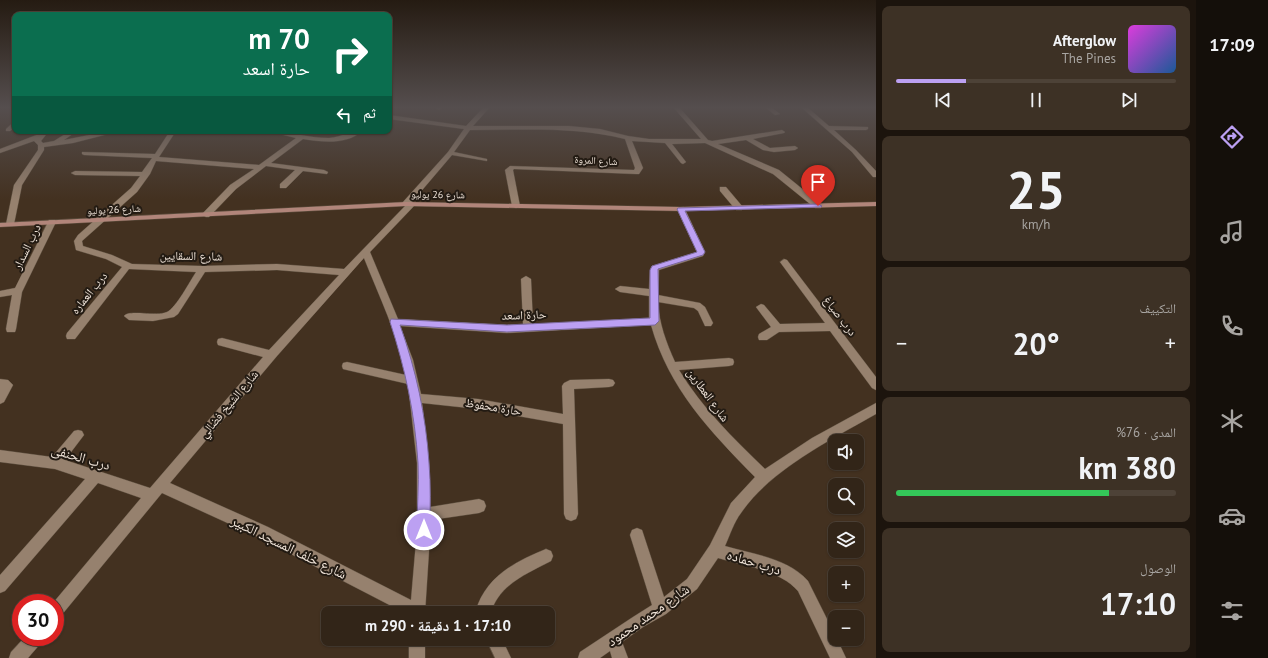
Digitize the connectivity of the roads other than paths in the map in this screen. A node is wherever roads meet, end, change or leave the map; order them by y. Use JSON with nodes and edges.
{"nodes":[{"id":1,"x":32,"y":138,"type":"edge"},
{"id":2,"x":39,"y":138,"type":"edge"},
{"id":3,"x":65,"y":138,"type":"edge"},
{"id":4,"x":90,"y":138,"type":"edge"},
{"id":5,"x":169,"y":138,"type":"edge"},
{"id":6,"x":301,"y":138,"type":"edge"},
{"id":7,"x":316,"y":138,"type":"edge"},
{"id":8,"x":347,"y":138,"type":"edge"},
{"id":9,"x":461,"y":138,"type":"edge"},
{"id":10,"x":628,"y":138,"type":"joint"},
{"id":11,"x":705,"y":138,"type":"edge"},
{"id":12,"x":747,"y":138,"type":"junction"},
{"id":13,"x":751,"y":138,"type":"edge"},
{"id":14,"x":839,"y":138,"type":"edge"},
{"id":15,"x":667,"y":142,"type":"junction"},
{"id":16,"x":709,"y":142,"type":"junction"},
{"id":17,"x":56,"y":144,"type":"junction"},
{"id":18,"x":41,"y":145,"type":"junction"},
{"id":19,"x":795,"y":148,"type":"dead end"},
{"id":20,"x":0,"y":151,"type":"edge"},
{"id":21,"x":84,"y":153,"type":"dead end"},
{"id":22,"x":450,"y":153,"type":"junction"},
{"id":23,"x":156,"y":157,"type":"junction"},
{"id":24,"x":485,"y":160,"type":"dead end"},
{"id":25,"x":683,"y":162,"type":"dead end"},
{"id":26,"x":261,"y":166,"type":"junction"},
{"id":27,"x":301,"y":169,"type":"junction"},
{"id":28,"x":324,"y":172,"type":"dead end"},
{"id":29,"x":76,"y":173,"type":"dead end"},
{"id":30,"x":146,"y":174,"type":"junction"},
{"id":31,"x":876,"y":175,"type":"edge"},
{"id":32,"x":283,"y":186,"type":"dead end"},
{"id":33,"x":723,"y":189,"type":"dead end"},
{"id":34,"x":408,"y":204,"type":"junction"},
{"id":35,"x":876,"y":204,"type":"edge"},
{"id":36,"x":516,"y":206,"type":"junction"},
{"id":37,"x":818,"y":206,"type":"junction"},
{"id":38,"x":739,"y":208,"type":"junction"},
{"id":39,"x":681,"y":209,"type":"junction"},
{"id":40,"x":206,"y":215,"type":"junction"},
{"id":41,"x":102,"y":220,"type":"junction"},
{"id":42,"x":52,"y":222,"type":"junction"},
{"id":43,"x":10,"y":224,"type":"junction"},
{"id":44,"x":0,"y":225,"type":"edge"},
{"id":45,"x":365,"y":251,"type":"junction"},
{"id":46,"x":784,"y":262,"type":"dead end"},
{"id":47,"x":127,"y":266,"type":"junction"},
{"id":48,"x":202,"y":269,"type":"junction"},
{"id":49,"x":345,"y":272,"type":"junction"},
{"id":50,"x":526,"y":279,"type":"dead end"},
{"id":51,"x":620,"y":289,"type":"dead end"},
{"id":52,"x":18,"y":290,"type":"junction"},
{"id":53,"x":0,"y":294,"type":"edge"},
{"id":54,"x":654,"y":296,"type":"junction"},
{"id":55,"x":761,"y":306,"type":"dead end"},
{"id":56,"x":129,"y":316,"type":"dead end"},
{"id":57,"x":655,"y":321,"type":"junction"},
{"id":58,"x":394,"y":322,"type":"junction"},
{"id":59,"x":708,"y":322,"type":"dead end"},
{"id":60,"x":832,"y":327,"type":"junction"},
{"id":61,"x":528,"y":328,"type":"junction"},
{"id":62,"x":777,"y":328,"type":"junction"},
{"id":63,"x":11,"y":329,"type":"dead end"},
{"id":64,"x":71,"y":336,"type":"dead end"},
{"id":65,"x":763,"y":336,"type":"dead end"},
{"id":66,"x":222,"y":342,"type":"dead end"},
{"id":67,"x":271,"y":355,"type":"junction"},
{"id":68,"x":729,"y":362,"type":"dead end"},
{"id":69,"x":347,"y":366,"type":"dead end"},
{"id":70,"x":672,"y":366,"type":"junction"},
{"id":71,"x":412,"y":381,"type":"junction"},
{"id":72,"x":0,"y":383,"type":"edge"},
{"id":73,"x":609,"y":383,"type":"dead end"},
{"id":74,"x":876,"y":384,"type":"edge"},
{"id":75,"x":416,"y":398,"type":"junction"},
{"id":76,"x":0,"y":399,"type":"edge"},
{"id":77,"x":876,"y":408,"type":"edge"},
{"id":78,"x":569,"y":420,"type":"junction"},
{"id":79,"x":78,"y":435,"type":"dead end"},
{"id":80,"x":0,"y":456,"type":"edge"},
{"id":81,"x":55,"y":463,"type":"junction"},
{"id":82,"x":96,"y":476,"type":"junction"},
{"id":83,"x":764,"y":477,"type":"junction"},
{"id":84,"x":156,"y":490,"type":"junction"},
{"id":85,"x":479,"y":506,"type":"dead end"},
{"id":86,"x":571,"y":514,"type":"dead end"},
{"id":87,"x":423,"y":515,"type":"junction"},
{"id":88,"x":637,"y":535,"type":"dead end"},
{"id":89,"x":715,"y":550,"type":"junction"},
{"id":90,"x":546,"y":556,"type":"dead end"},
{"id":91,"x":0,"y":586,"type":"edge"},
{"id":92,"x":64,"y":601,"type":"edge"},
{"id":93,"x":405,"y":606,"type":"edge"},
{"id":94,"x":417,"y":606,"type":"edge"},
{"id":95,"x":486,"y":606,"type":"edge"},
{"id":96,"x":661,"y":609,"type":"junction"},
{"id":97,"x":613,"y":639,"type":"junction"},
{"id":98,"x":27,"y":646,"type":"edge"},
{"id":99,"x":417,"y":646,"type":"edge"},
{"id":100,"x":497,"y":646,"type":"edge"},
{"id":101,"x":17,"y":658,"type":"edge"},
{"id":102,"x":417,"y":658,"type":"edge"},
{"id":103,"x":503,"y":658,"type":"edge"},
{"id":104,"x":586,"y":658,"type":"edge"},
{"id":105,"x":620,"y":658,"type":"edge"},
{"id":106,"x":838,"y":658,"type":"edge"}],
"edges":[{"from":1,"to":20,"type":"street"},
{"from":2,"to":18,"type":"street"},
{"from":3,"to":17,"type":"street"},
{"from":4,"to":17,"type":"street"},
{"from":5,"to":23,"type":"street"},
{"from":6,"to":26,"type":"street"},
{"from":7,"to":8,"type":"street"},
{"from":9,"to":22,"type":"street","name":"شارع الشيخ فضالي"},
{"from":10,"to":15,"type":"street"},
{"from":10,"to":36,"type":"street","name":"شارع المروة"},
{"from":11,"to":16,"type":"street"},
{"from":12,"to":13,"type":"street"},
{"from":12,"to":16,"type":"street"},
{"from":12,"to":19,"type":"street"},
{"from":14,"to":31,"type":"street"},
{"from":15,"to":16,"type":"street"},
{"from":15,"to":25,"type":"street"},
{"from":16,"to":37,"type":"street"},
{"from":17,"to":18,"type":"street"},
{"from":18,"to":43,"type":"street"},
{"from":21,"to":23,"type":"street"},
{"from":22,"to":24,"type":"street"},
{"from":22,"to":34,"type":"street","name":"شارع الشيخ فضالي"},
{"from":23,"to":26,"type":"street"},
{"from":23,"to":30,"type":"street"},
{"from":26,"to":27,"type":"street"},
{"from":26,"to":40,"type":"street"},
{"from":27,"to":28,"type":"street"},
{"from":27,"to":32,"type":"street"},
{"from":29,"to":30,"type":"street"},
{"from":30,"to":41,"type":"street"},
{"from":33,"to":38,"type":"street"},
{"from":34,"to":36,"type":"street","name":"شارع 26 يوليو"},
{"from":34,"to":40,"type":"street","name":"شارع 26 يوليو"},
{"from":34,"to":45,"type":"street","name":"شارع الشيخ فضالي"},
{"from":35,"to":37,"type":"street","name":"شارع 26 يوليو"},
{"from":36,"to":39,"type":"street","name":"شارع 26 يوليو"},
{"from":37,"to":38,"type":"street","name":"شارع 26 يوليو"},
{"from":38,"to":39,"type":"street","name":"شارع 26 يوليو"},
{"from":39,"to":54,"type":"street","name":"شارع العطارين"},
{"from":40,"to":41,"type":"street","name":"شارع 26 يوليو"},
{"from":41,"to":42,"type":"street","name":"شارع 26 يوليو"},
{"from":41,"to":47,"type":"street","name":"شارع السقايين"},
{"from":42,"to":43,"type":"street","name":"شارع 26 يوليو"},
{"from":42,"to":52,"type":"street","name":"درب السدار"},
{"from":43,"to":44,"type":"street","name":"شارع 26 يوليو"},
{"from":45,"to":49,"type":"street","name":"شارع الشيخ فضالي"},
{"from":45,"to":58,"type":"street"},
{"from":46,"to":60,"type":"street","name":"درب صياغ"},
{"from":47,"to":48,"type":"street","name":"شارع السقايين"},
{"from":47,"to":64,"type":"street","name":"درب العماره"},
{"from":48,"to":49,"type":"street","name":"شارع السقايين"},
{"from":48,"to":56,"type":"street"},
{"from":49,"to":67,"type":"street","name":"شارع الشيخ فضالي"},
{"from":50,"to":61,"type":"street"},
{"from":51,"to":54,"type":"street"},
{"from":52,"to":53,"type":"street"},
{"from":52,"to":63,"type":"street","name":"درب السدار"},
{"from":54,"to":57,"type":"street","name":"شارع العطارين"},
{"from":54,"to":59,"type":"street"},
{"from":55,"to":62,"type":"street"},
{"from":57,"to":61,"type":"street","name":"حارة اسعد"},
{"from":57,"to":70,"type":"street","name":"شارع العطارين"},
{"from":58,"to":61,"type":"street","name":"حارة اسعد"},
{"from":58,"to":71,"type":"street"},
{"from":60,"to":62,"type":"street"},
{"from":60,"to":74,"type":"street","name":"درب صياغ"},
{"from":62,"to":65,"type":"street"},
{"from":66,"to":67,"type":"street"},
{"from":67,"to":84,"type":"street","name":"شارع الشيخ فضالي"},
{"from":68,"to":70,"type":"street"},
{"from":69,"to":71,"type":"street"},
{"from":70,"to":83,"type":"street","name":"شارع العطارين"},
{"from":71,"to":75,"type":"street"},
{"from":72,"to":76,"type":"street"},
{"from":73,"to":78,"type":"street"},
{"from":75,"to":78,"type":"street","name":"حارة محفوظ"},
{"from":75,"to":87,"type":"street"},
{"from":77,"to":83,"type":"street","name":"شارع محمد محمود"},
{"from":78,"to":86,"type":"street"},
{"from":79,"to":81,"type":"street"},
{"from":80,"to":81,"type":"street","name":"درب الحنفى"},
{"from":81,"to":82,"type":"street","name":"درب الحنفى"},
{"from":82,"to":84,"type":"street","name":"درب الحنفى"},
{"from":82,"to":91,"type":"street"},
{"from":83,"to":89,"type":"street","name":"شارع محمد محمود"},
{"from":84,"to":92,"type":"street","name":"شارع الشيخ فضالي"},
{"from":84,"to":93,"type":"street","name":"شارع خلف المسجد الكبير"},
{"from":85,"to":87,"type":"street"},
{"from":87,"to":94,"type":"street"},
{"from":88,"to":96,"type":"street"},
{"from":89,"to":96,"type":"street","name":"شارع محمد محمود"},
{"from":89,"to":106,"type":"street","name":"درب حماده"},
{"from":90,"to":95,"type":"street"},
{"from":96,"to":97,"type":"street","name":"شارع محمد محمود"},
{"from":97,"to":104,"type":"street","name":"شارع محمد محمود"},
{"from":97,"to":105,"type":"street"},
{"from":98,"to":101,"type":"street"},
{"from":99,"to":102,"type":"street"},
{"from":100,"to":103,"type":"street"}]}
